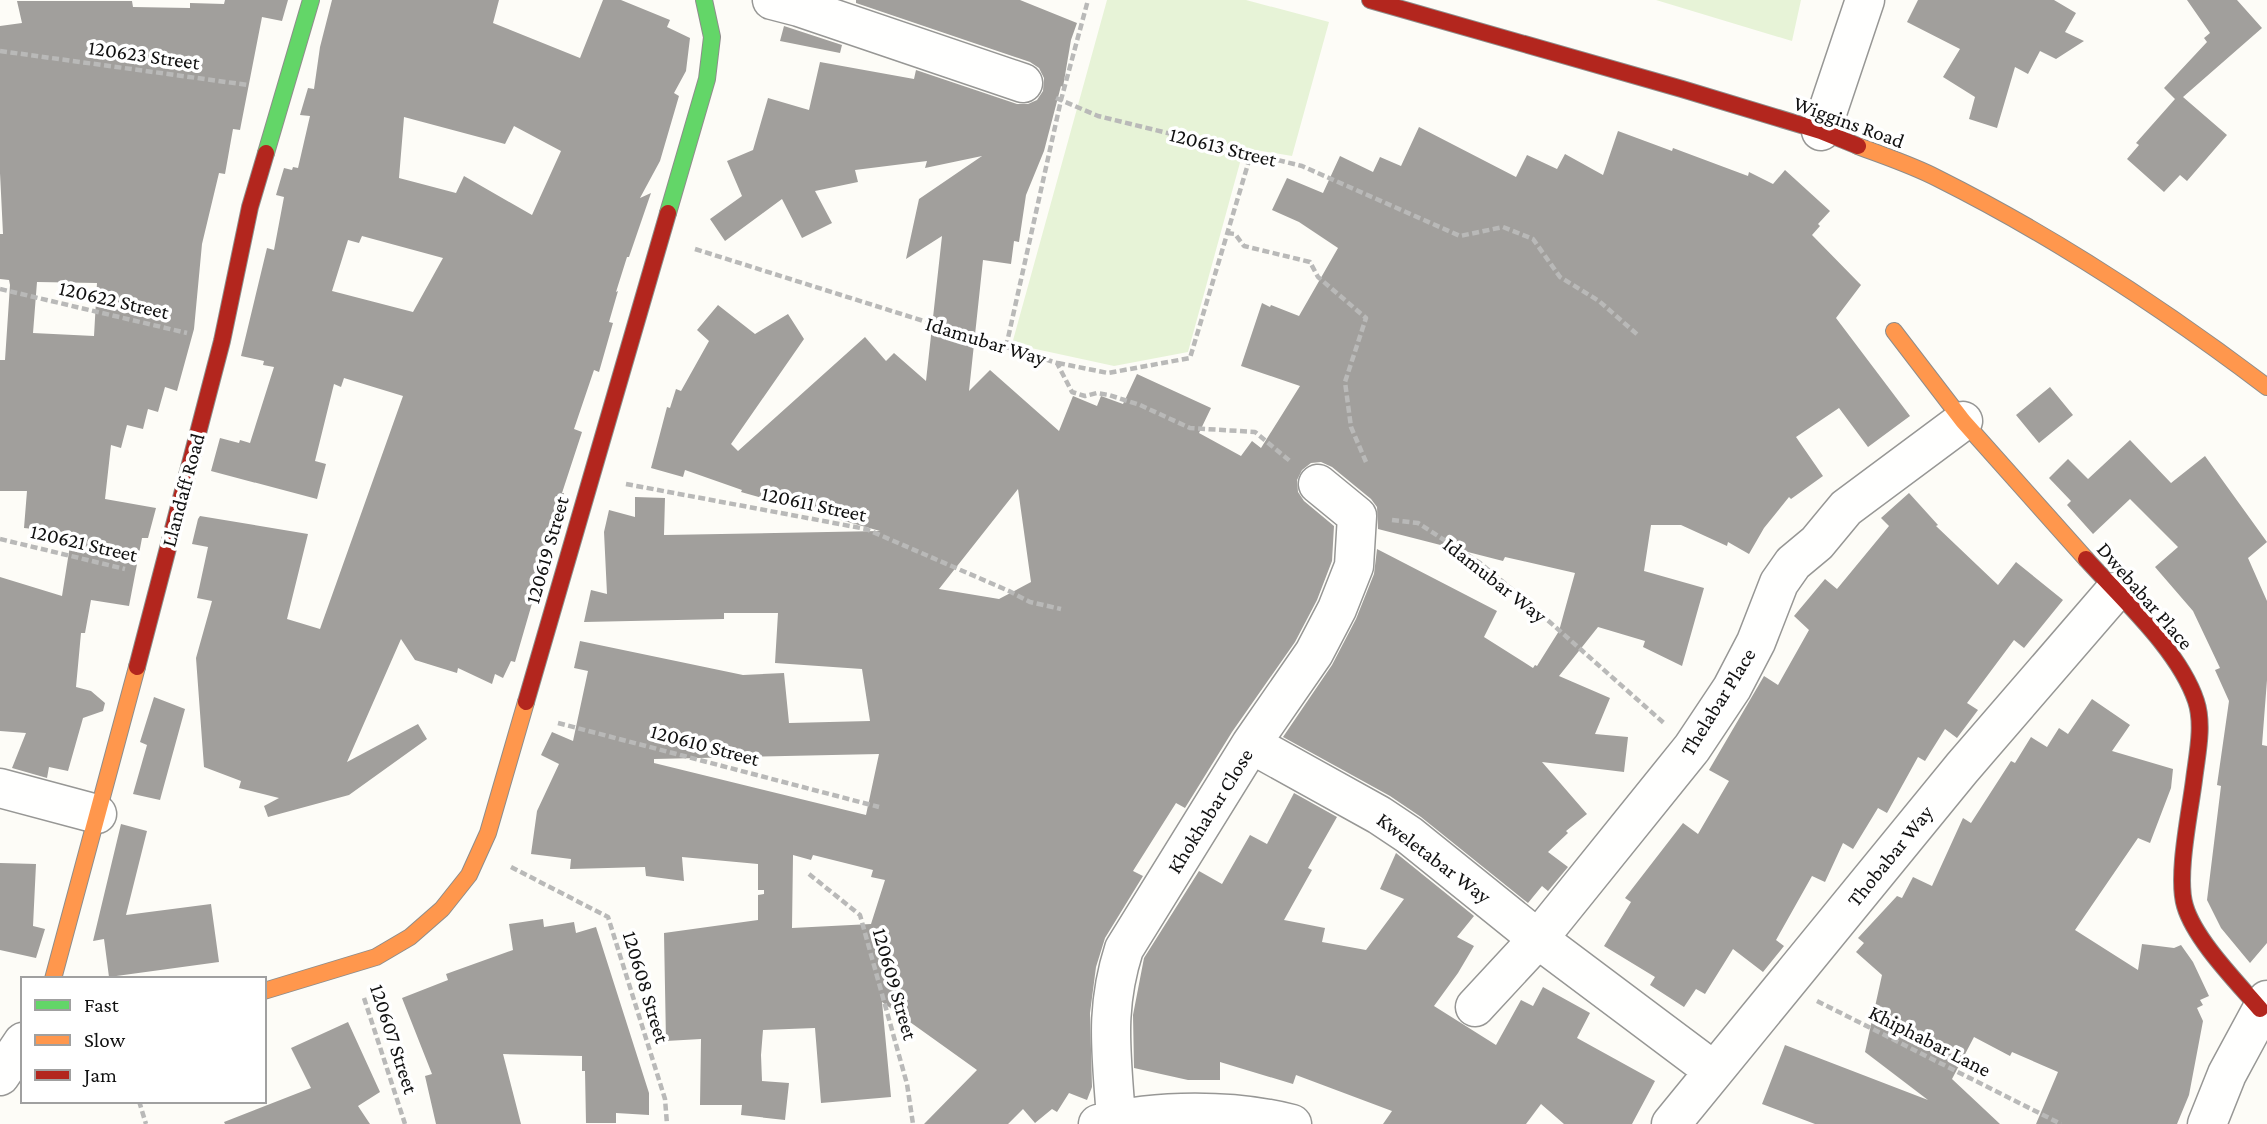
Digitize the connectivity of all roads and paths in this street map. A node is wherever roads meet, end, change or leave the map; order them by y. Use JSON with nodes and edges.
{"nodes":[{"id":1,"x":311,"y":0,"type":"edge"},
{"id":2,"x":704,"y":0,"type":"edge"},
{"id":3,"x":772,"y":0,"type":"edge"},
{"id":4,"x":1088,"y":0,"type":"edge"},
{"id":5,"x":1370,"y":0,"type":"edge"},
{"id":6,"x":1865,"y":0,"type":"edge"},
{"id":7,"x":0,"y":51,"type":"edge"},
{"id":8,"x":1023,"y":83,"type":"joint"},
{"id":9,"x":284,"y":90,"type":"junction"},
{"id":10,"x":1061,"y":100,"type":"junction"},
{"id":11,"x":1821,"y":131,"type":"junction"},
{"id":12,"x":1251,"y":153,"type":"junction"},
{"id":13,"x":1227,"y":233,"type":"junction"},
{"id":14,"x":660,"y":238,"type":"junction"},
{"id":15,"x":0,"y":289,"type":"edge"},
{"id":16,"x":1894,"y":331,"type":"dead end"},
{"id":17,"x":1639,"y":336,"type":"dead end"},
{"id":18,"x":222,"y":341,"type":"junction"},
{"id":19,"x":1006,"y":347,"type":"junction"},
{"id":20,"x":1057,"y":363,"type":"junction"},
{"id":21,"x":2267,"y":387,"type":"edge"},
{"id":22,"x":1963,"y":421,"type":"junction"},
{"id":23,"x":1366,"y":462,"type":"dead end"},
{"id":24,"x":590,"y":477,"type":"junction"},
{"id":25,"x":1318,"y":484,"type":"joint"},
{"id":26,"x":1357,"y":516,"type":"junction"},
{"id":27,"x":0,"y":540,"type":"edge"},
{"id":28,"x":160,"y":578,"type":"junction"},
{"id":29,"x":2114,"y":592,"type":"junction"},
{"id":30,"x":1061,"y":609,"type":"dead end"},
{"id":31,"x":523,"y":715,"type":"junction"},
{"id":32,"x":1251,"y":744,"type":"junction"},
{"id":33,"x":1692,"y":748,"type":"junction"},
{"id":34,"x":0,"y":788,"type":"edge"},
{"id":35,"x":879,"y":807,"type":"dead end"},
{"id":36,"x":97,"y":814,"type":"junction"},
{"id":37,"x":480,"y":851,"type":"junction"},
{"id":38,"x":809,"y":874,"type":"dead end"},
{"id":39,"x":1538,"y":939,"type":"junction"},
{"id":40,"x":353,"y":964,"type":"junction"},
{"id":41,"x":54,"y":977,"type":"edge"},
{"id":42,"x":1784,"y":985,"type":"junction"},
{"id":43,"x":266,"y":990,"type":"edge"},
{"id":44,"x":2264,"y":1005,"type":"edge"},
{"id":45,"x":1475,"y":1007,"type":"dead end"},
{"id":46,"x":21,"y":1045,"type":"edge"},
{"id":47,"x":1714,"y":1071,"type":"junction"},
{"id":48,"x":0,"y":1076,"type":"edge"},
{"id":49,"x":140,"y":1103,"type":"edge"},
{"id":50,"x":1107,"y":1122,"type":"edge"},
{"id":51,"x":146,"y":1124,"type":"edge"},
{"id":52,"x":405,"y":1124,"type":"edge"},
{"id":53,"x":667,"y":1124,"type":"edge"},
{"id":54,"x":913,"y":1124,"type":"edge"},
{"id":55,"x":1292,"y":1124,"type":"edge"},
{"id":56,"x":1671,"y":1124,"type":"edge"},
{"id":57,"x":2061,"y":1124,"type":"edge"},
{"id":58,"x":2207,"y":1124,"type":"edge"}],
"edges":[{"from":1,"to":9,"type":"street","name":"Llandaff Road"},
{"from":2,"to":14,"type":"street","name":"120619 Street"},
{"from":3,"to":8,"type":"street"},
{"from":4,"to":10,"type":"path"},
{"from":5,"to":11,"type":"street","name":"Wiggins Road"},
{"from":6,"to":11,"type":"street"},
{"from":7,"to":9,"type":"path","name":"120623 Street"},
{"from":8,"to":10,"type":"path","name":"120613 Street"},
{"from":9,"to":18,"type":"street","name":"Llandaff Road"},
{"from":10,"to":12,"type":"path","name":"120613 Street"},
{"from":10,"to":19,"type":"path"},
{"from":11,"to":21,"type":"street","name":"Wiggins Road"},
{"from":12,"to":13,"type":"path"},
{"from":12,"to":17,"type":"path","name":"120613 Street"},
{"from":13,"to":20,"type":"path"},
{"from":13,"to":23,"type":"path"},
{"from":14,"to":19,"type":"path","name":"Idamubar Way"},
{"from":14,"to":24,"type":"street","name":"120619 Street"},
{"from":15,"to":18,"type":"path","name":"120622 Street"},
{"from":16,"to":22,"type":"street","name":"Dwebabar Place"},
{"from":18,"to":28,"type":"street","name":"Llandaff Road"},
{"from":19,"to":20,"type":"path","name":"Idamubar Way"},
{"from":20,"to":25,"type":"path","name":"Idamubar Way"},
{"from":22,"to":29,"type":"street","name":"Dwebabar Place"},
{"from":22,"to":33,"type":"street","name":"Thelabar Place"},
{"from":24,"to":30,"type":"path","name":"120611 Street"},
{"from":24,"to":31,"type":"street","name":"120619 Street"},
{"from":25,"to":26,"type":"street"},
{"from":26,"to":32,"type":"street","name":"Khokhabar Close"},
{"from":26,"to":33,"type":"path","name":"Idamubar Way"},
{"from":27,"to":28,"type":"path","name":"120621 Street"},
{"from":28,"to":36,"type":"street","name":"Llandaff Road"},
{"from":29,"to":42,"type":"street","name":"Thobabar Way"},
{"from":29,"to":44,"type":"street","name":"Dwebabar Place"},
{"from":31,"to":35,"type":"path","name":"120610 Street"},
{"from":31,"to":37,"type":"street","name":"120619 Street"},
{"from":32,"to":39,"type":"street","name":"Kweletabar Way"},
{"from":32,"to":50,"type":"street","name":"Khokhabar Close"},
{"from":33,"to":39,"type":"street","name":"Thelabar Place"},
{"from":34,"to":36,"type":"street"},
{"from":36,"to":41,"type":"street","name":"Llandaff Road"},
{"from":37,"to":40,"type":"street","name":"120619 Street"},
{"from":37,"to":53,"type":"path","name":"120608 Street"},
{"from":38,"to":54,"type":"path","name":"120609 Street"},
{"from":39,"to":45,"type":"street","name":"Thelabar Place"},
{"from":39,"to":47,"type":"street"},
{"from":40,"to":43,"type":"street","name":"120619 Street"},
{"from":40,"to":52,"type":"path","name":"120607 Street"},
{"from":42,"to":47,"type":"street","name":"Thobabar Way"},
{"from":42,"to":57,"type":"path","name":"Khiphabar Lane"},
{"from":44,"to":58,"type":"street"},
{"from":46,"to":48,"type":"street"},
{"from":47,"to":56,"type":"street","name":"Thobabar Way"},
{"from":49,"to":51,"type":"path"},
{"from":50,"to":55,"type":"street"}]}
